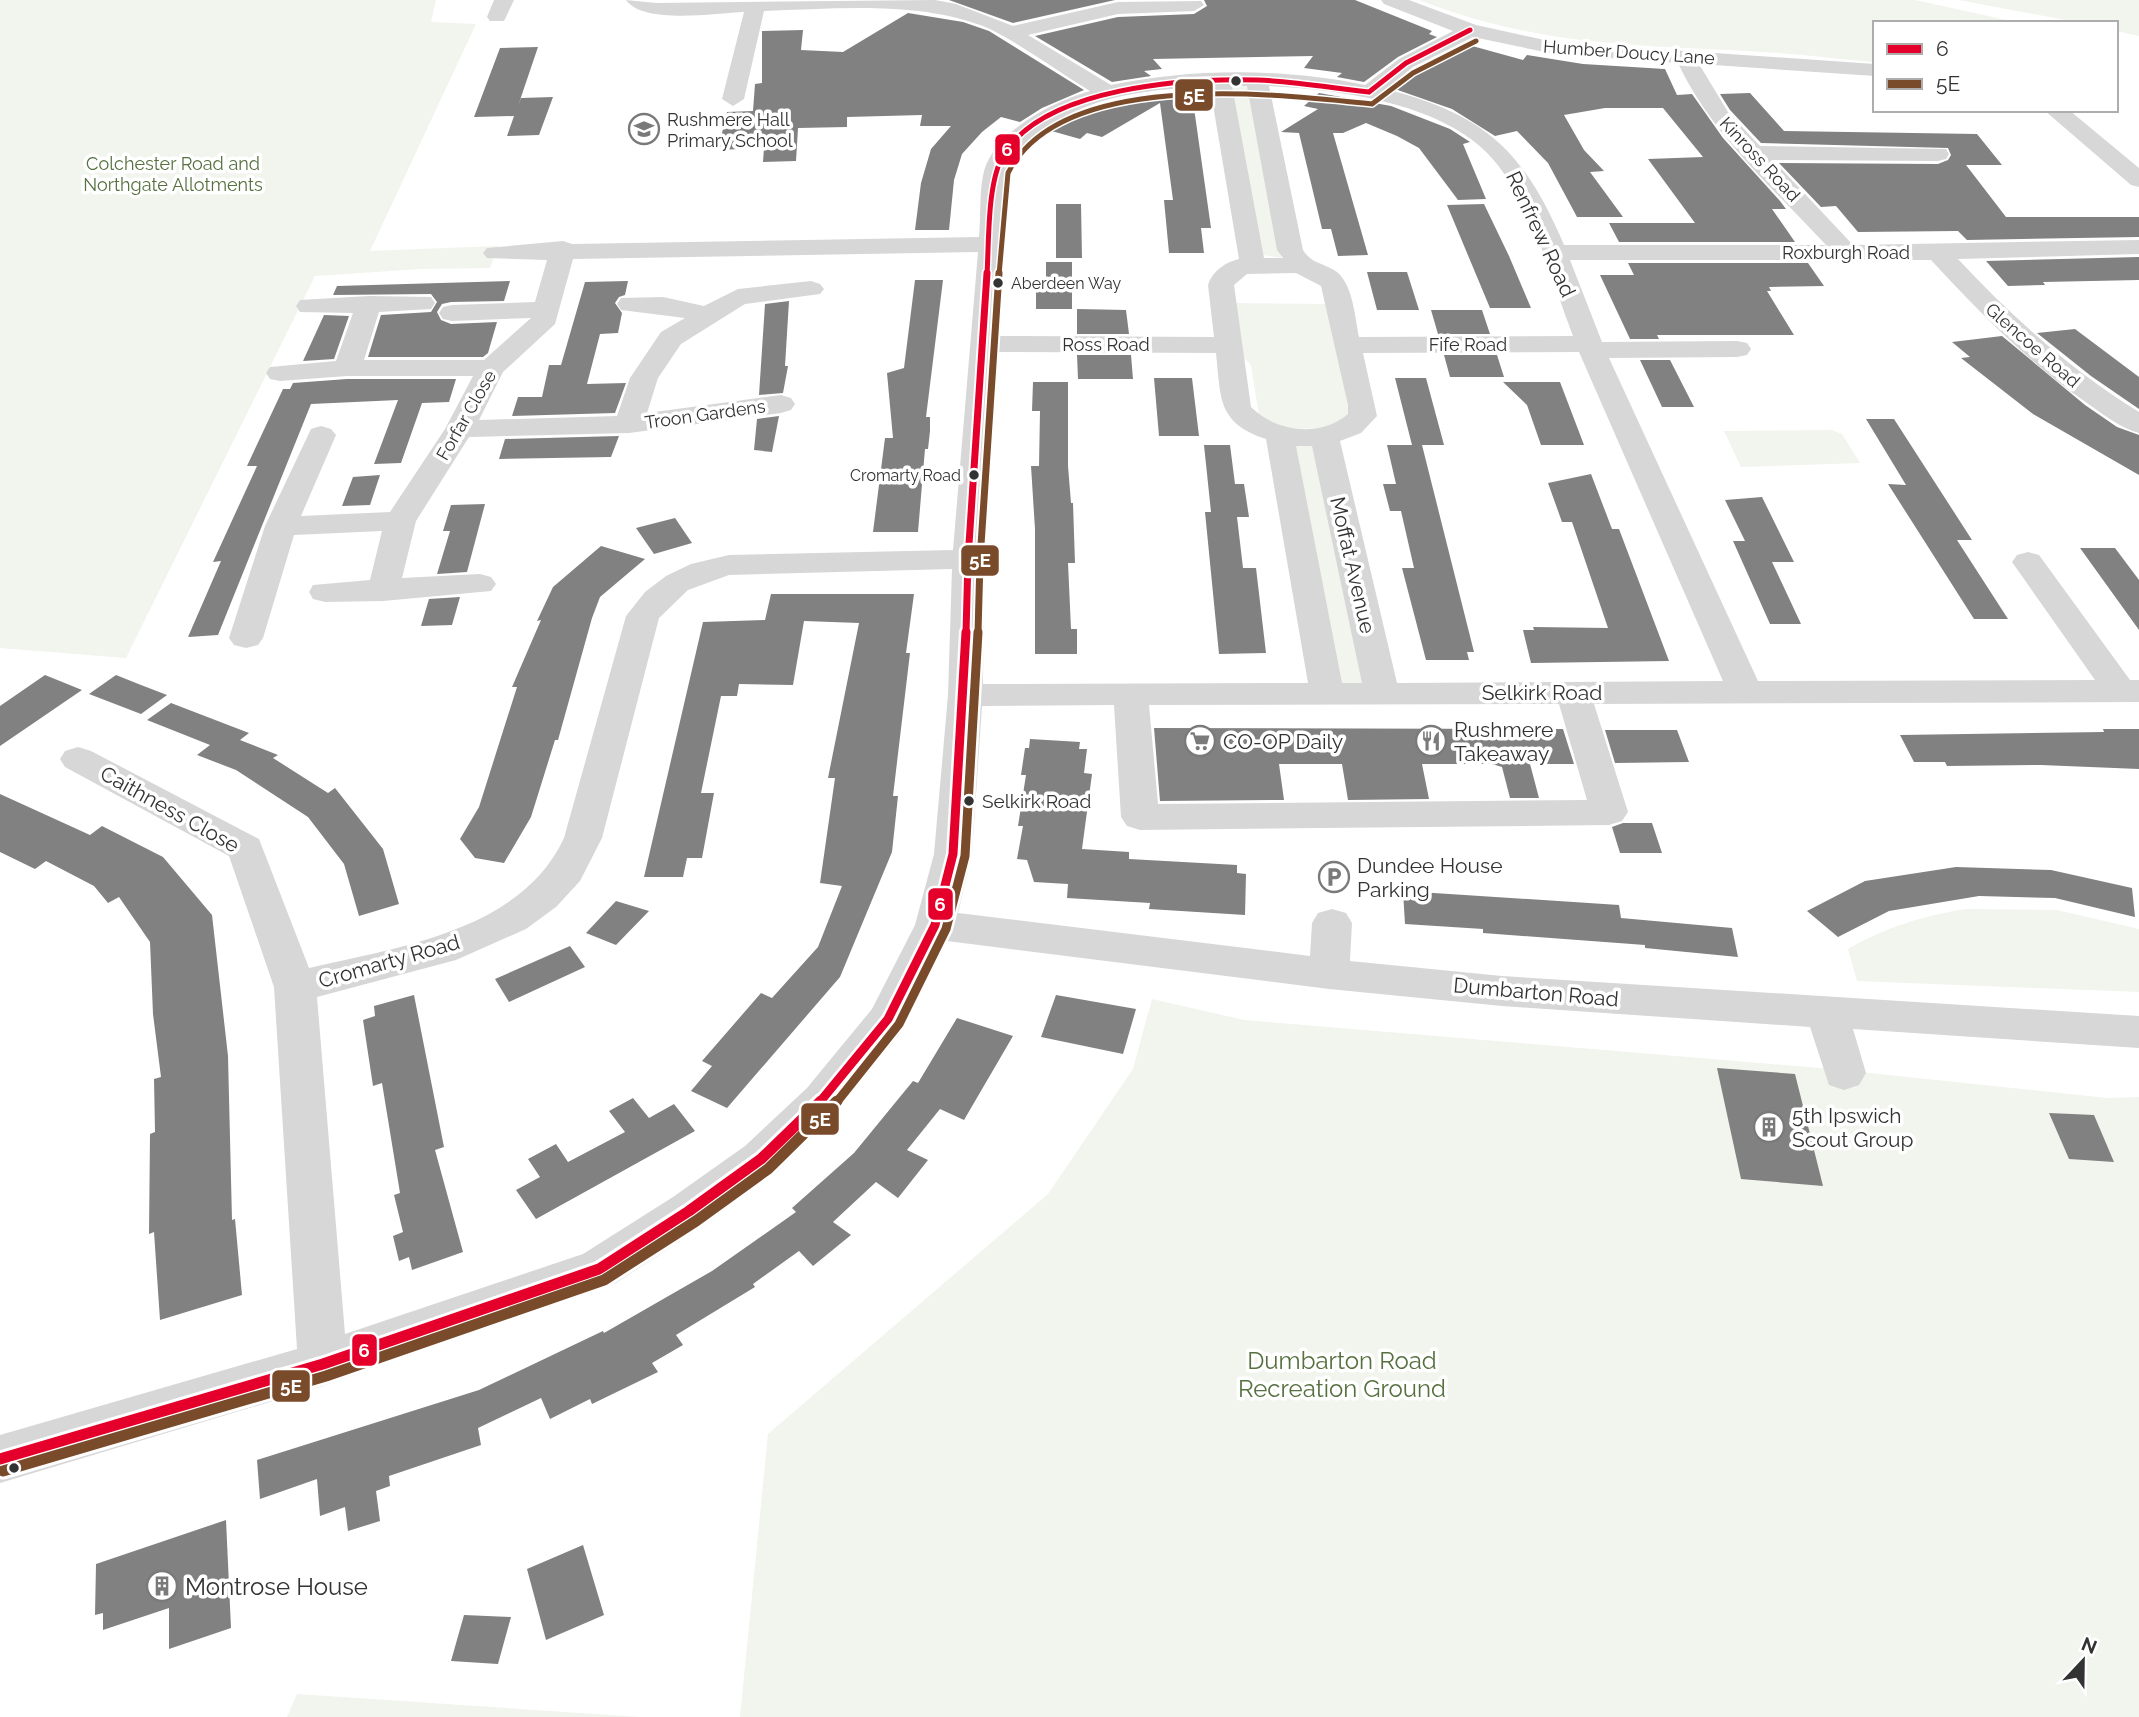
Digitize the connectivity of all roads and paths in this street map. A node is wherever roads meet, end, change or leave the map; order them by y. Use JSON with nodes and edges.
{"nodes":[{"id":1,"x":636,"y":0,"type":"edge"},
{"id":2,"x":1391,"y":0,"type":"edge"},
{"id":3,"x":755,"y":5,"type":"junction"},
{"id":4,"x":1194,"y":5,"type":"dead end"},
{"id":5,"x":1469,"y":30,"type":"junction"},
{"id":6,"x":1011,"y":33,"type":"junction"},
{"id":7,"x":1686,"y":58,"type":"junction"},
{"id":8,"x":1873,"y":70,"type":"edge"},
{"id":9,"x":1220,"y":79,"type":"junction"},
{"id":10,"x":1257,"y":80,"type":"junction"},
{"id":11,"x":1107,"y":92,"type":"junction"},
{"id":12,"x":1369,"y":92,"type":"junction"},
{"id":13,"x":733,"y":99,"type":"dead end"},
{"id":14,"x":2046,"y":112,"type":"edge"},
{"id":15,"x":1756,"y":153,"type":"junction"},
{"id":16,"x":1938,"y":154,"type":"dead end"},
{"id":17,"x":2139,"y":180,"type":"edge"},
{"id":18,"x":989,"y":244,"type":"junction"},
{"id":19,"x":2139,"y":247,"type":"edge"},
{"id":20,"x":563,"y":249,"type":"junction"},
{"id":21,"x":1846,"y":252,"type":"junction"},
{"id":22,"x":1938,"y":252,"type":"junction"},
{"id":23,"x":496,"y":253,"type":"dead end"},
{"id":24,"x":1554,"y":253,"type":"junction"},
{"id":25,"x":1253,"y":265,"type":"junction"},
{"id":26,"x":1300,"y":265,"type":"junction"},
{"id":27,"x":811,"y":289,"type":"dead end"},
{"id":28,"x":422,"y":303,"type":"dead end"},
{"id":29,"x":369,"y":304,"type":"junction"},
{"id":30,"x":630,"y":304,"type":"dead end"},
{"id":31,"x":309,"y":306,"type":"dead end"},
{"id":32,"x":546,"y":309,"type":"junction"},
{"id":33,"x":452,"y":313,"type":"dead end"},
{"id":34,"x":708,"y":315,"type":"junction"},
{"id":35,"x":984,"y":344,"type":"junction"},
{"id":36,"x":1228,"y":345,"type":"junction"},
{"id":37,"x":1348,"y":345,"type":"junction"},
{"id":38,"x":1590,"y":347,"type":"junction"},
{"id":39,"x":1725,"y":354,"type":"dead end"},
{"id":40,"x":347,"y":368,"type":"junction"},
{"id":41,"x":491,"y":368,"type":"junction"},
{"id":42,"x":280,"y":373,"type":"dead end"},
{"id":43,"x":781,"y":404,"type":"dead end"},
{"id":44,"x":712,"y":413,"type":"junction"},
{"id":45,"x":629,"y":424,"type":"junction"},
{"id":46,"x":2139,"y":424,"type":"edge"},
{"id":47,"x":460,"y":429,"type":"junction"},
{"id":48,"x":321,"y":435,"type":"dead end"},
{"id":49,"x":1280,"y":436,"type":"junction"},
{"id":50,"x":1324,"y":436,"type":"junction"},
{"id":51,"x":706,"y":445,"type":"dead end"},
{"id":52,"x":400,"y":521,"type":"junction"},
{"id":53,"x":281,"y":526,"type":"junction"},
{"id":54,"x":968,"y":559,"type":"junction"},
{"id":55,"x":2028,"y":562,"type":"dead end"},
{"id":56,"x":480,"y":584,"type":"dead end"},
{"id":57,"x":383,"y":591,"type":"junction"},
{"id":58,"x":325,"y":592,"type":"dead end"},
{"id":59,"x":246,"y":638,"type":"dead end"},
{"id":60,"x":1745,"y":691,"type":"junction"},
{"id":61,"x":2129,"y":691,"type":"edge"},
{"id":62,"x":1573,"y":692,"type":"junction"},
{"id":63,"x":1327,"y":694,"type":"junction"},
{"id":64,"x":1382,"y":694,"type":"junction"},
{"id":65,"x":965,"y":695,"type":"junction"},
{"id":66,"x":1130,"y":695,"type":"junction"},
{"id":67,"x":78,"y":759,"type":"dead end"},
{"id":68,"x":1332,"y":923,"type":"dead end"},
{"id":69,"x":935,"y":925,"type":"junction"},
{"id":70,"x":1329,"y":974,"type":"junction"},
{"id":71,"x":295,"y":987,"type":"junction"},
{"id":72,"x":1827,"y":1013,"type":"junction"},
{"id":73,"x":2139,"y":1032,"type":"edge"},
{"id":74,"x":1844,"y":1073,"type":"dead end"},
{"id":75,"x":323,"y":1364,"type":"junction"},
{"id":76,"x":0,"y":1459,"type":"edge"}],
"edges":[{"from":1,"to":3,"type":"street"},
{"from":2,"to":5,"type":"street","name":"Humber Doucy Lane"},
{"from":3,"to":6,"type":"street"},
{"from":3,"to":13,"type":"street"},
{"from":4,"to":6,"type":"street"},
{"from":5,"to":7,"type":"street","name":"Humber Doucy Lane"},
{"from":5,"to":12,"type":"street"},
{"from":6,"to":11,"type":"street"},
{"from":7,"to":8,"type":"street","name":"Humber Doucy Lane"},
{"from":7,"to":15,"type":"street","name":"Kinross Road"},
{"from":9,"to":10,"type":"street","name":"Renfrew Road"},
{"from":9,"to":11,"type":"street","name":"Renfrew Road"},
{"from":9,"to":25,"type":"street"},
{"from":10,"to":12,"type":"street","name":"Renfrew Road"},
{"from":10,"to":26,"type":"street"},
{"from":11,"to":18,"type":"street","name":"Renfrew Road"},
{"from":12,"to":24,"type":"street","name":"Renfrew Road"},
{"from":14,"to":17,"type":"street"},
{"from":15,"to":16,"type":"street"},
{"from":15,"to":21,"type":"street","name":"Kinross Road"},
{"from":18,"to":20,"type":"street"},
{"from":18,"to":35,"type":"street","name":"Renfrew Road"},
{"from":19,"to":22,"type":"street","name":"Roxburgh Road"},
{"from":20,"to":23,"type":"street"},
{"from":20,"to":32,"type":"street","name":"Forfar Close"},
{"from":21,"to":22,"type":"street","name":"Roxburgh Road"},
{"from":21,"to":24,"type":"street","name":"Roxburgh Road"},
{"from":22,"to":46,"type":"street","name":"Glencoe Road"},
{"from":24,"to":38,"type":"street","name":"Renfrew Road"},
{"from":25,"to":26,"type":"street"},
{"from":25,"to":36,"type":"street"},
{"from":26,"to":37,"type":"street"},
{"from":27,"to":34,"type":"street","name":"Troon Gardens"},
{"from":28,"to":29,"type":"street"},
{"from":29,"to":31,"type":"street"},
{"from":29,"to":40,"type":"street"},
{"from":30,"to":34,"type":"street"},
{"from":32,"to":33,"type":"street"},
{"from":32,"to":41,"type":"street","name":"Forfar Close"},
{"from":34,"to":45,"type":"street","name":"Troon Gardens"},
{"from":35,"to":36,"type":"street","name":"Ross Road"},
{"from":35,"to":54,"type":"street","name":"Renfrew Road"},
{"from":36,"to":49,"type":"street"},
{"from":37,"to":38,"type":"street","name":"Fife Road"},
{"from":37,"to":50,"type":"street"},
{"from":38,"to":39,"type":"street"},
{"from":38,"to":60,"type":"street","name":"Renfrew Road"},
{"from":40,"to":41,"type":"street"},
{"from":40,"to":42,"type":"street"},
{"from":41,"to":47,"type":"street","name":"Forfar Close"},
{"from":43,"to":44,"type":"street","name":"Troon Gardens"},
{"from":44,"to":45,"type":"street","name":"Troon Gardens"},
{"from":44,"to":51,"type":"street"},
{"from":45,"to":47,"type":"street","name":"Troon Gardens"},
{"from":47,"to":52,"type":"street","name":"Forfar Close"},
{"from":48,"to":53,"type":"street"},
{"from":49,"to":50,"type":"street"},
{"from":49,"to":63,"type":"street"},
{"from":50,"to":64,"type":"street","name":"Moffat Avenue"},
{"from":52,"to":53,"type":"street"},
{"from":52,"to":57,"type":"street","name":"Forfar Close"},
{"from":53,"to":59,"type":"street"},
{"from":54,"to":65,"type":"street","name":"Renfrew Road"},
{"from":54,"to":71,"type":"street","name":"Cromarty Road"},
{"from":55,"to":61,"type":"street","name":"Selkirk Road"},
{"from":56,"to":57,"type":"street"},
{"from":57,"to":58,"type":"street"},
{"from":60,"to":61,"type":"street","name":"Selkirk Road"},
{"from":60,"to":62,"type":"street","name":"Selkirk Road"},
{"from":62,"to":64,"type":"street","name":"Selkirk Road"},
{"from":62,"to":66,"type":"street"},
{"from":63,"to":64,"type":"street","name":"Selkirk Road"},
{"from":63,"to":66,"type":"street","name":"Selkirk Road"},
{"from":65,"to":66,"type":"street","name":"Selkirk Road"},
{"from":65,"to":69,"type":"street","name":"Renfrew Road"},
{"from":67,"to":71,"type":"street","name":"Caithness Close"},
{"from":68,"to":70,"type":"street"},
{"from":69,"to":70,"type":"street","name":"Dumbarton Road"},
{"from":69,"to":75,"type":"street","name":"Renfrew Road"},
{"from":70,"to":72,"type":"street","name":"Dumbarton Road"},
{"from":71,"to":75,"type":"street","name":"Caithness Close"},
{"from":72,"to":73,"type":"street","name":"Dumbarton Road"},
{"from":72,"to":74,"type":"street"},
{"from":75,"to":76,"type":"street","name":"Renfrew Road"}]}
